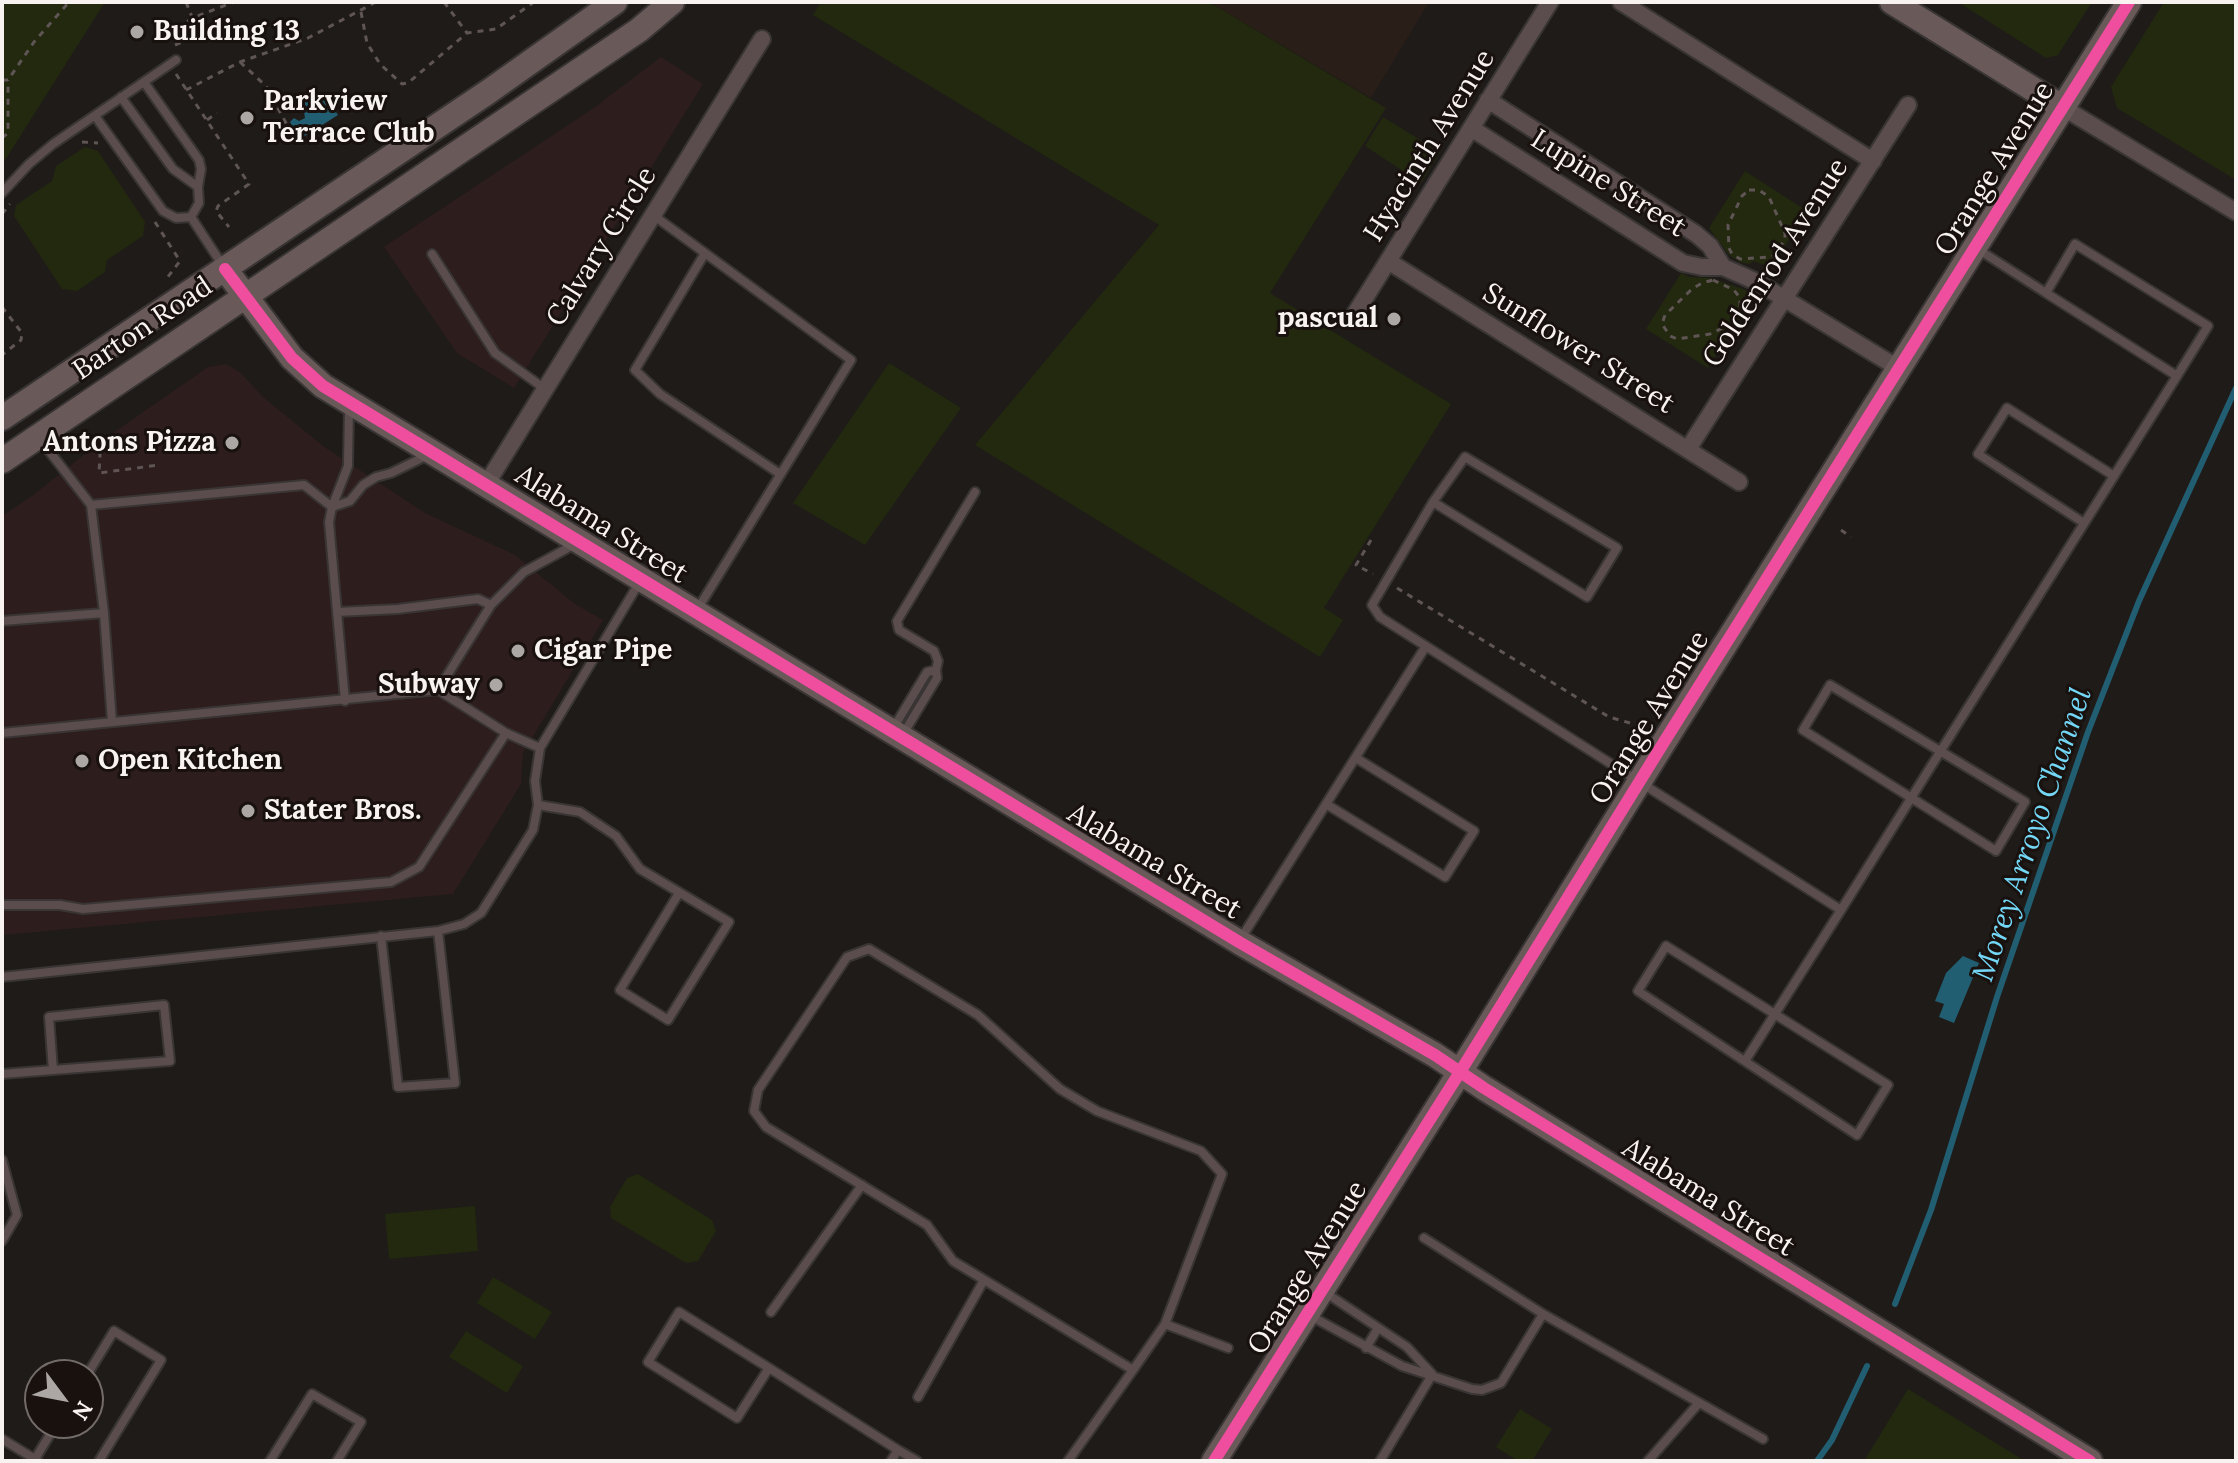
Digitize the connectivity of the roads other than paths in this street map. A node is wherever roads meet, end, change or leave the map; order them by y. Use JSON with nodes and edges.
{"nodes":[{"id":1,"x":615,"y":2,"type":"edge"},
{"id":2,"x":672,"y":2,"type":"edge"},
{"id":3,"x":1550,"y":2,"type":"edge"},
{"id":4,"x":1621,"y":2,"type":"edge"},
{"id":5,"x":1892,"y":2,"type":"edge"},
{"id":6,"x":2129,"y":2,"type":"edge"},
{"id":7,"x":762,"y":39,"type":"dead end"},
{"id":8,"x":173,"y":62,"type":"road end"},
{"id":9,"x":144,"y":82,"type":"junction"},
{"id":10,"x":121,"y":97,"type":"junction"},
{"id":11,"x":1488,"y":100,"type":"junction"},
{"id":12,"x":1908,"y":105,"type":"dead end"},
{"id":13,"x":2062,"y":107,"type":"junction"},
{"id":14,"x":95,"y":116,"type":"junction"},
{"id":15,"x":1471,"y":128,"type":"junction"},
{"id":16,"x":1873,"y":161,"type":"junction"},
{"id":17,"x":198,"y":187,"type":"junction"},
{"id":18,"x":2,"y":193,"type":"edge"},
{"id":19,"x":2236,"y":212,"type":"edge"},
{"id":20,"x":653,"y":215,"type":"junction"},
{"id":21,"x":191,"y":217,"type":"junction"},
{"id":22,"x":1974,"y":247,"type":"junction"},
{"id":23,"x":705,"y":253,"type":"junction"},
{"id":24,"x":432,"y":254,"type":"dead end"},
{"id":25,"x":1388,"y":261,"type":"junction"},
{"id":26,"x":1723,"y":267,"type":"junction"},
{"id":27,"x":225,"y":269,"type":"junction"},
{"id":28,"x":2046,"y":293,"type":"junction"},
{"id":29,"x":244,"y":297,"type":"junction"},
{"id":30,"x":1785,"y":299,"type":"junction"},
{"id":31,"x":1353,"y":317,"type":"dead end"},
{"id":32,"x":1898,"y":368,"type":"junction"},
{"id":33,"x":2177,"y":376,"type":"junction"},
{"id":34,"x":545,"y":389,"type":"junction"},
{"id":35,"x":350,"y":401,"type":"junction"},
{"id":36,"x":2,"y":418,"type":"edge"},
{"id":37,"x":37,"y":436,"type":"junction"},
{"id":38,"x":1688,"y":449,"type":"junction"},
{"id":39,"x":434,"y":451,"type":"junction"},
{"id":40,"x":2,"y":461,"type":"edge"},
{"id":41,"x":780,"y":474,"type":"junction"},
{"id":42,"x":2114,"y":476,"type":"junction"},
{"id":43,"x":1739,"y":482,"type":"dead end"},
{"id":44,"x":487,"y":483,"type":"junction"},
{"id":45,"x":975,"y":492,"type":"dead end"},
{"id":46,"x":1433,"y":502,"type":"junction"},
{"id":47,"x":91,"y":505,"type":"junction"},
{"id":48,"x":332,"y":507,"type":"junction"},
{"id":49,"x":2084,"y":523,"type":"junction"},
{"id":50,"x":581,"y":541,"type":"junction"},
{"id":51,"x":641,"y":579,"type":"junction"},
{"id":52,"x":491,"y":605,"type":"junction"},
{"id":53,"x":696,"y":611,"type":"junction"},
{"id":54,"x":337,"y":612,"type":"junction"},
{"id":55,"x":104,"y":613,"type":"junction"},
{"id":56,"x":2,"y":621,"type":"edge"},
{"id":57,"x":1426,"y":646,"type":"junction"},
{"id":58,"x":438,"y":690,"type":"junction"},
{"id":59,"x":345,"y":701,"type":"junction"},
{"id":60,"x":112,"y":722,"type":"junction"},
{"id":61,"x":2,"y":733,"type":"edge"},
{"id":62,"x":506,"y":733,"type":"junction"},
{"id":63,"x":897,"y":734,"type":"junction"},
{"id":64,"x":540,"y":748,"type":"junction"},
{"id":65,"x":1940,"y":752,"type":"junction"},
{"id":66,"x":1356,"y":758,"type":"junction"},
{"id":67,"x":1640,"y":780,"type":"junction"},
{"id":68,"x":1911,"y":798,"type":"junction"},
{"id":69,"x":1326,"y":804,"type":"junction"},
{"id":70,"x":538,"y":805,"type":"junction"},
{"id":71,"x":679,"y":893,"type":"junction"},
{"id":72,"x":2,"y":905,"type":"edge"},
{"id":73,"x":1841,"y":910,"type":"junction"},
{"id":74,"x":438,"y":931,"type":"junction"},
{"id":75,"x":381,"y":936,"type":"junction"},
{"id":76,"x":1239,"y":942,"type":"junction"},
{"id":77,"x":2,"y":977,"type":"edge"},
{"id":78,"x":1775,"y":1014,"type":"junction"},
{"id":79,"x":1745,"y":1061,"type":"junction"},
{"id":80,"x":53,"y":1070,"type":"junction"},
{"id":81,"x":1460,"y":1072,"type":"junction"},
{"id":82,"x":2,"y":1074,"type":"edge"},
{"id":83,"x":2,"y":1160,"type":"edge"},
{"id":84,"x":862,"y":1185,"type":"junction"},
{"id":85,"x":1424,"y":1238,"type":"dead end"},
{"id":86,"x":2,"y":1241,"type":"edge"},
{"id":87,"x":984,"y":1280,"type":"junction"},
{"id":88,"x":1322,"y":1291,"type":"junction"},
{"id":89,"x":771,"y":1312,"type":"dead end"},
{"id":90,"x":1307,"y":1314,"type":"junction"},
{"id":91,"x":1543,"y":1314,"type":"junction"},
{"id":92,"x":1165,"y":1324,"type":"junction"},
{"id":93,"x":1378,"y":1328,"type":"junction"},
{"id":94,"x":1228,"y":1348,"type":"dead end"},
{"id":95,"x":1366,"y":1348,"type":"junction"},
{"id":96,"x":97,"y":1359,"type":"edge"},
{"id":97,"x":769,"y":1368,"type":"junction"},
{"id":98,"x":1133,"y":1370,"type":"junction"},
{"id":99,"x":1432,"y":1375,"type":"junction"},
{"id":100,"x":918,"y":1397,"type":"dead end"},
{"id":101,"x":1698,"y":1404,"type":"junction"},
{"id":102,"x":2,"y":1439,"type":"edge"},
{"id":103,"x":48,"y":1439,"type":"edge"},
{"id":104,"x":1763,"y":1439,"type":"dead end"},
{"id":105,"x":898,"y":1450,"type":"junction"},
{"id":106,"x":36,"y":1460,"type":"edge"},
{"id":107,"x":99,"y":1461,"type":"edge"},
{"id":108,"x":270,"y":1461,"type":"edge"},
{"id":109,"x":337,"y":1461,"type":"edge"},
{"id":110,"x":891,"y":1461,"type":"edge"},
{"id":111,"x":917,"y":1461,"type":"edge"},
{"id":112,"x":1068,"y":1461,"type":"edge"},
{"id":113,"x":1214,"y":1461,"type":"edge"},
{"id":114,"x":1380,"y":1461,"type":"edge"},
{"id":115,"x":1648,"y":1461,"type":"edge"},
{"id":116,"x":2090,"y":1461,"type":"edge"}],
"edges":[{"from":1,"to":27,"type":"main road","name":"Barton Road"},
{"from":2,"to":29,"type":"main road","name":"Barton Road"},
{"from":3,"to":11,"type":"street","name":"Hyacinth Avenue"},
{"from":4,"to":16,"type":"street"},
{"from":5,"to":13,"type":"main road"},
{"from":6,"to":13,"type":"main road","name":"Orange Avenue"},
{"from":7,"to":20,"type":"street","name":"Calvary Circle"},
{"from":8,"to":9,"type":"lane"},
{"from":9,"to":10,"type":"lane"},
{"from":9,"to":17,"type":"lane"},
{"from":10,"to":14,"type":"lane"},
{"from":10,"to":17,"type":"lane"},
{"from":11,"to":15,"type":"street","name":"Hyacinth Avenue"},
{"from":11,"to":26,"type":"street","name":"Lupine Street"},
{"from":12,"to":16,"type":"street","name":"Goldenrod Avenue"},
{"from":13,"to":19,"type":"street"},
{"from":13,"to":22,"type":"main road","name":"Orange Avenue"},
{"from":14,"to":18,"type":"lane"},
{"from":14,"to":21,"type":"lane"},
{"from":15,"to":25,"type":"street","name":"Hyacinth Avenue"},
{"from":15,"to":26,"type":"street","name":"Lupine Street"},
{"from":16,"to":30,"type":"street","name":"Goldenrod Avenue"},
{"from":17,"to":21,"type":"lane"},
{"from":20,"to":23,"type":"lane"},
{"from":20,"to":34,"type":"street","name":"Calvary Circle"},
{"from":21,"to":27,"type":"lane"},
{"from":22,"to":28,"type":"lane"},
{"from":22,"to":32,"type":"main road","name":"Orange Avenue"},
{"from":23,"to":41,"type":"lane"},
{"from":23,"to":41,"type":"lane"},
{"from":24,"to":34,"type":"lane"},
{"from":25,"to":31,"type":"street","name":"Hyacinth Avenue"},
{"from":25,"to":38,"type":"street","name":"Sunflower Street"},
{"from":26,"to":30,"type":"street","name":"Lupine Street"},
{"from":27,"to":29,"type":"main road","name":"Alabama Street"},
{"from":27,"to":36,"type":"main road","name":"Barton Road"},
{"from":28,"to":33,"type":"lane"},
{"from":28,"to":33,"type":"lane"},
{"from":29,"to":35,"type":"main road","name":"Alabama Street"},
{"from":29,"to":37,"type":"main road","name":"Barton Road"},
{"from":30,"to":32,"type":"street","name":"Lupine Street"},
{"from":30,"to":38,"type":"street","name":"Goldenrod Avenue"},
{"from":32,"to":67,"type":"main road","name":"Orange Avenue"},
{"from":33,"to":42,"type":"lane"},
{"from":34,"to":44,"type":"street","name":"Calvary Circle"},
{"from":35,"to":39,"type":"main road","name":"Alabama Street"},
{"from":35,"to":48,"type":"lane"},
{"from":37,"to":40,"type":"main road","name":"Barton Road"},
{"from":37,"to":47,"type":"lane"},
{"from":38,"to":43,"type":"street","name":"Sunflower Street"},
{"from":39,"to":44,"type":"main road","name":"Alabama Street"},
{"from":39,"to":48,"type":"lane"},
{"from":41,"to":53,"type":"lane"},
{"from":42,"to":49,"type":"lane"},
{"from":42,"to":49,"type":"lane"},
{"from":44,"to":50,"type":"main road","name":"Alabama Street"},
{"from":45,"to":63,"type":"lane"},
{"from":46,"to":46,"type":"lane"},
{"from":46,"to":57,"type":"lane"},
{"from":47,"to":48,"type":"lane"},
{"from":47,"to":55,"type":"lane"},
{"from":48,"to":54,"type":"lane"},
{"from":49,"to":65,"type":"lane"},
{"from":50,"to":51,"type":"main road","name":"Alabama Street"},
{"from":50,"to":52,"type":"lane"},
{"from":51,"to":53,"type":"main road","name":"Alabama Street"},
{"from":51,"to":64,"type":"lane"},
{"from":52,"to":54,"type":"lane"},
{"from":52,"to":58,"type":"lane"},
{"from":53,"to":63,"type":"main road","name":"Alabama Street"},
{"from":54,"to":59,"type":"lane"},
{"from":55,"to":56,"type":"lane"},
{"from":55,"to":60,"type":"lane"},
{"from":57,"to":66,"type":"lane"},
{"from":57,"to":67,"type":"lane"},
{"from":58,"to":59,"type":"lane"},
{"from":58,"to":62,"type":"lane"},
{"from":59,"to":60,"type":"lane"},
{"from":60,"to":61,"type":"lane"},
{"from":62,"to":64,"type":"lane"},
{"from":62,"to":72,"type":"lane"},
{"from":63,"to":76,"type":"main road","name":"Alabama Street"},
{"from":64,"to":70,"type":"lane"},
{"from":65,"to":68,"type":"lane"},
{"from":65,"to":68,"type":"lane"},
{"from":65,"to":68,"type":"lane"},
{"from":66,"to":69,"type":"lane"},
{"from":66,"to":69,"type":"lane"},
{"from":67,"to":73,"type":"lane"},
{"from":67,"to":81,"type":"main road","name":"Orange Avenue"},
{"from":68,"to":73,"type":"lane"},
{"from":69,"to":76,"type":"lane"},
{"from":70,"to":71,"type":"lane"},
{"from":70,"to":74,"type":"lane"},
{"from":71,"to":71,"type":"lane"},
{"from":73,"to":78,"type":"lane"},
{"from":74,"to":75,"type":"lane"},
{"from":74,"to":75,"type":"lane"},
{"from":75,"to":77,"type":"lane"},
{"from":76,"to":81,"type":"main road","name":"Alabama Street"},
{"from":78,"to":79,"type":"lane"},
{"from":78,"to":79,"type":"lane"},
{"from":78,"to":79,"type":"lane"},
{"from":80,"to":80,"type":"lane"},
{"from":80,"to":82,"type":"lane"},
{"from":81,"to":88,"type":"main road","name":"Orange Avenue"},
{"from":81,"to":116,"type":"main road","name":"Alabama Street"},
{"from":83,"to":86,"type":"lane"},
{"from":84,"to":87,"type":"lane"},
{"from":84,"to":89,"type":"lane"},
{"from":84,"to":92,"type":"lane"},
{"from":85,"to":91,"type":"lane"},
{"from":87,"to":98,"type":"lane"},
{"from":87,"to":100,"type":"lane"},
{"from":88,"to":90,"type":"main road","name":"Orange Avenue"},
{"from":88,"to":93,"type":"lane"},
{"from":90,"to":95,"type":"lane"},
{"from":90,"to":113,"type":"main road","name":"Orange Avenue"},
{"from":91,"to":99,"type":"lane"},
{"from":91,"to":101,"type":"lane"},
{"from":92,"to":94,"type":"lane"},
{"from":92,"to":98,"type":"lane"},
{"from":93,"to":95,"type":"lane"},
{"from":93,"to":99,"type":"lane"},
{"from":95,"to":99,"type":"lane"},
{"from":96,"to":107,"type":"lane"},
{"from":97,"to":97,"type":"lane"},
{"from":97,"to":105,"type":"lane"},
{"from":98,"to":112,"type":"lane"},
{"from":99,"to":114,"type":"lane"},
{"from":101,"to":104,"type":"lane"},
{"from":101,"to":115,"type":"lane"},
{"from":102,"to":106,"type":"lane"},
{"from":103,"to":106,"type":"lane"},
{"from":105,"to":110,"type":"lane"},
{"from":105,"to":111,"type":"lane"},
{"from":108,"to":109,"type":"lane"}]}
